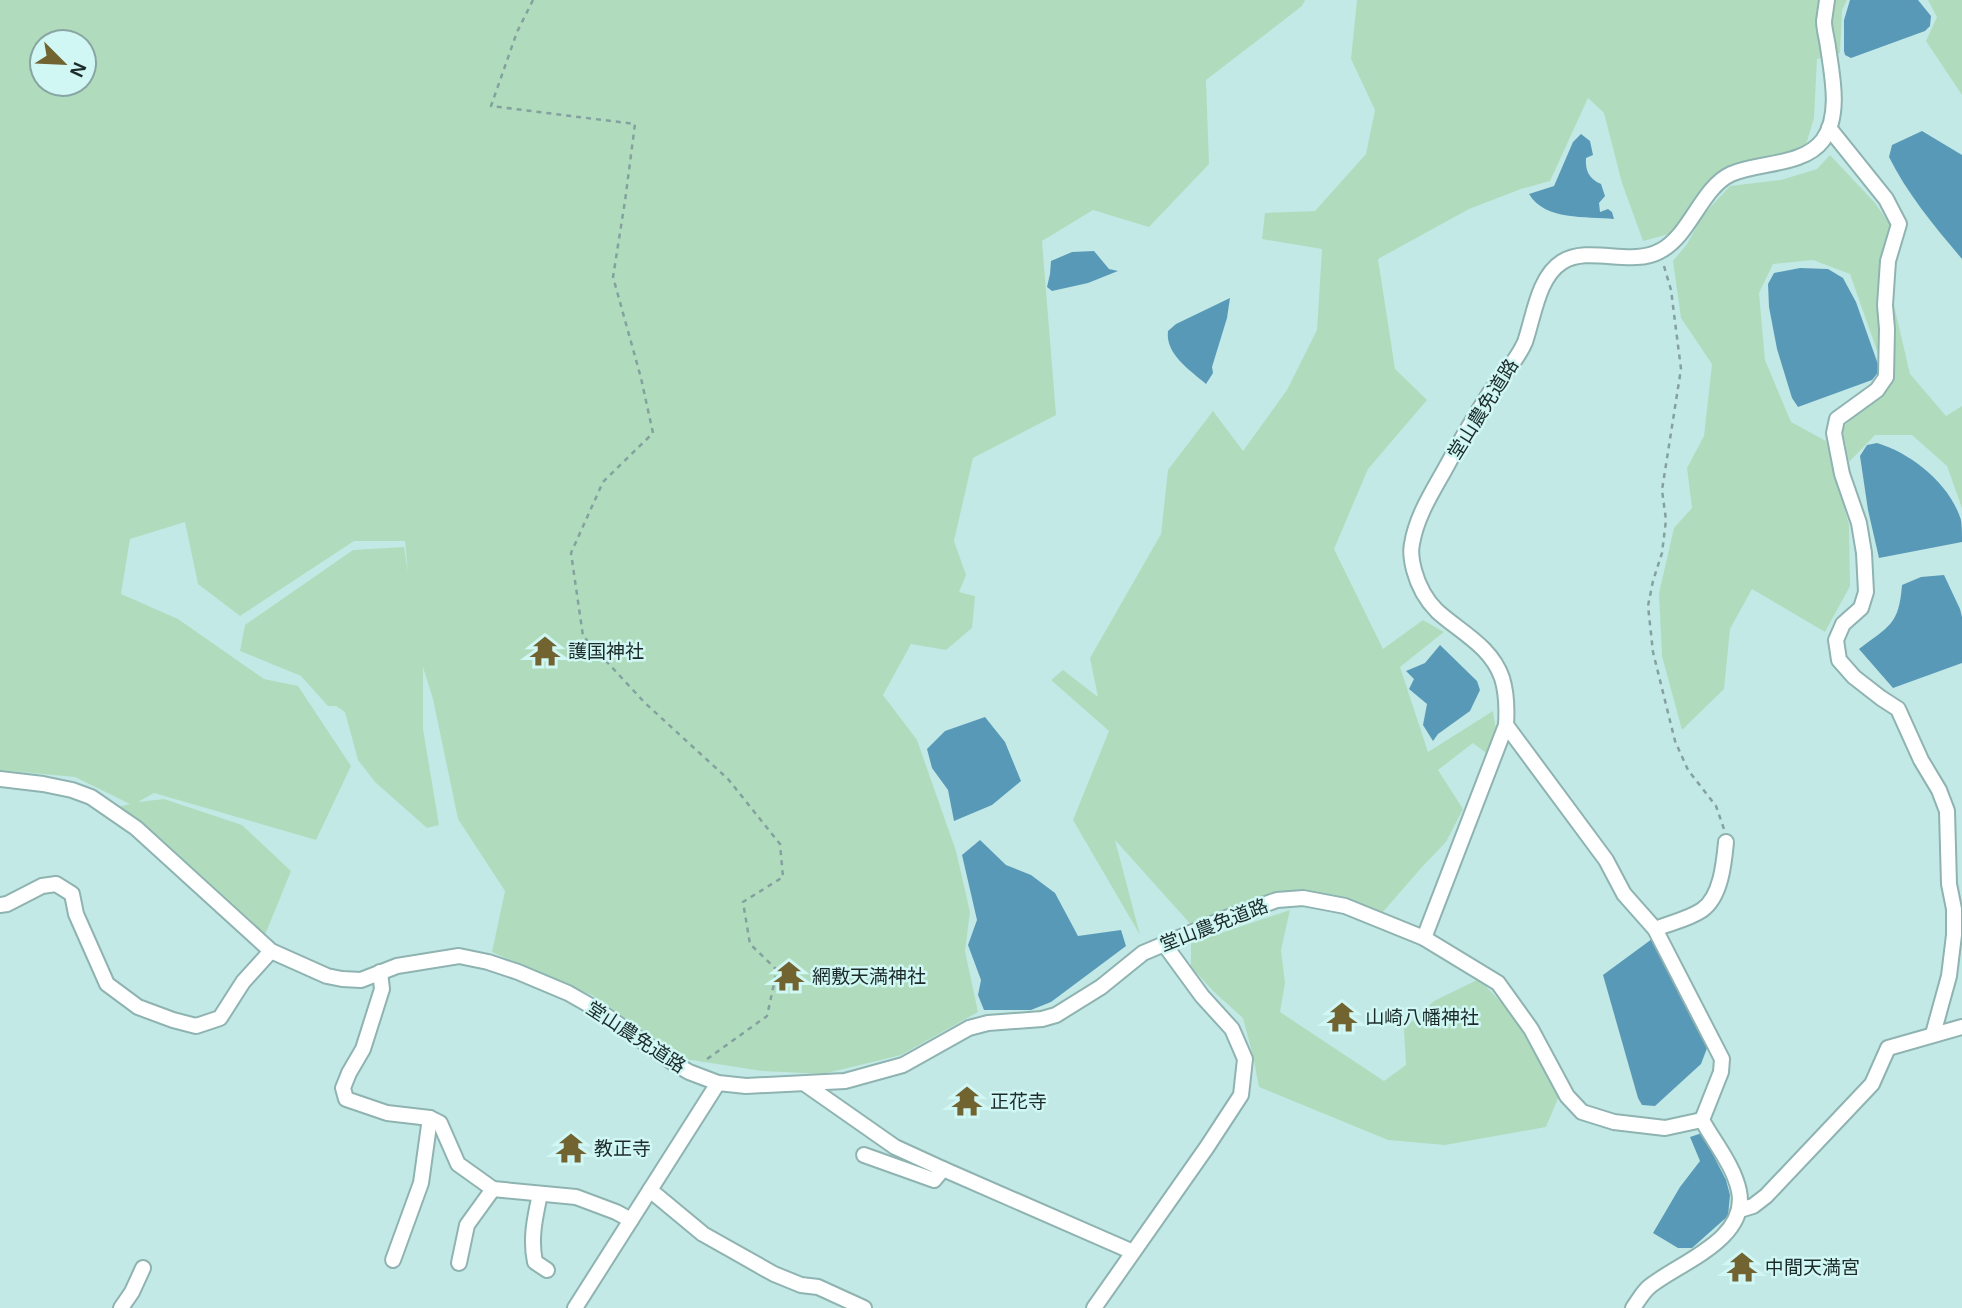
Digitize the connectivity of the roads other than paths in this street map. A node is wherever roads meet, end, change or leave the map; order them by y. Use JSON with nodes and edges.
{"nodes":[{"id":1,"x":1827,"y":0,"type":"edge"},
{"id":2,"x":1829,"y":128,"type":"junction"},
{"id":3,"x":1506,"y":725,"type":"junction"},
{"id":4,"x":0,"y":779,"type":"edge"},
{"id":5,"x":1726,"y":842,"type":"road end"},
{"id":6,"x":0,"y":905,"type":"edge"},
{"id":7,"x":1655,"y":929,"type":"junction"},
{"id":8,"x":1424,"y":938,"type":"junction"},
{"id":9,"x":1164,"y":944,"type":"junction"},
{"id":10,"x":271,"y":951,"type":"junction"},
{"id":11,"x":380,"y":972,"type":"junction"},
{"id":12,"x":1962,"y":1027,"type":"edge"},
{"id":13,"x":1933,"y":1034,"type":"junction"},
{"id":14,"x":718,"y":1083,"type":"junction"},
{"id":15,"x":806,"y":1084,"type":"junction"},
{"id":16,"x":430,"y":1118,"type":"junction"},
{"id":17,"x":1702,"y":1120,"type":"junction"},
{"id":18,"x":864,"y":1155,"type":"dead end"},
{"id":19,"x":943,"y":1169,"type":"junction"},
{"id":20,"x":493,"y":1189,"type":"junction"},
{"id":21,"x":650,"y":1191,"type":"junction"},
{"id":22,"x":540,"y":1194,"type":"junction"},
{"id":23,"x":1740,"y":1210,"type":"junction"},
{"id":24,"x":631,"y":1220,"type":"junction"},
{"id":25,"x":1133,"y":1252,"type":"junction"},
{"id":26,"x":393,"y":1260,"type":"dead end"},
{"id":27,"x":458,"y":1263,"type":"dead end"},
{"id":28,"x":143,"y":1268,"type":"dead end"},
{"id":29,"x":547,"y":1270,"type":"dead end"},
{"id":30,"x":833,"y":1302,"type":"edge"},
{"id":31,"x":121,"y":1308,"type":"edge"},
{"id":32,"x":575,"y":1308,"type":"edge"},
{"id":33,"x":864,"y":1308,"type":"edge"},
{"id":34,"x":1094,"y":1308,"type":"edge"},
{"id":35,"x":1633,"y":1308,"type":"edge"}],
"edges":[{"from":1,"to":2,"type":"street"},
{"from":2,"to":3,"type":"street","name":"堂山農免道路"},
{"from":2,"to":13,"type":"street"},
{"from":3,"to":7,"type":"street"},
{"from":3,"to":8,"type":"street","name":"堂山農免道路"},
{"from":4,"to":10,"type":"street","name":"堂山農免道路"},
{"from":5,"to":7,"type":"street"},
{"from":6,"to":10,"type":"street"},
{"from":7,"to":17,"type":"street"},
{"from":8,"to":9,"type":"street","name":"堂山農免道路"},
{"from":8,"to":17,"type":"street"},
{"from":9,"to":15,"type":"street","name":"堂山農免道路"},
{"from":9,"to":25,"type":"street"},
{"from":10,"to":11,"type":"street","name":"堂山農免道路"},
{"from":11,"to":14,"type":"street","name":"堂山農免道路"},
{"from":11,"to":16,"type":"street"},
{"from":12,"to":13,"type":"street"},
{"from":13,"to":23,"type":"street"},
{"from":14,"to":15,"type":"street","name":"堂山農免道路"},
{"from":14,"to":21,"type":"street"},
{"from":15,"to":19,"type":"street"},
{"from":16,"to":20,"type":"street"},
{"from":16,"to":26,"type":"street"},
{"from":17,"to":23,"type":"street"},
{"from":18,"to":19,"type":"street"},
{"from":19,"to":25,"type":"street"},
{"from":20,"to":22,"type":"street"},
{"from":20,"to":27,"type":"street"},
{"from":21,"to":24,"type":"street"},
{"from":21,"to":30,"type":"street"},
{"from":22,"to":24,"type":"street"},
{"from":22,"to":29,"type":"street"},
{"from":23,"to":35,"type":"street"},
{"from":24,"to":32,"type":"street"},
{"from":25,"to":34,"type":"street"},
{"from":28,"to":31,"type":"street"},
{"from":30,"to":33,"type":"street"}]}
